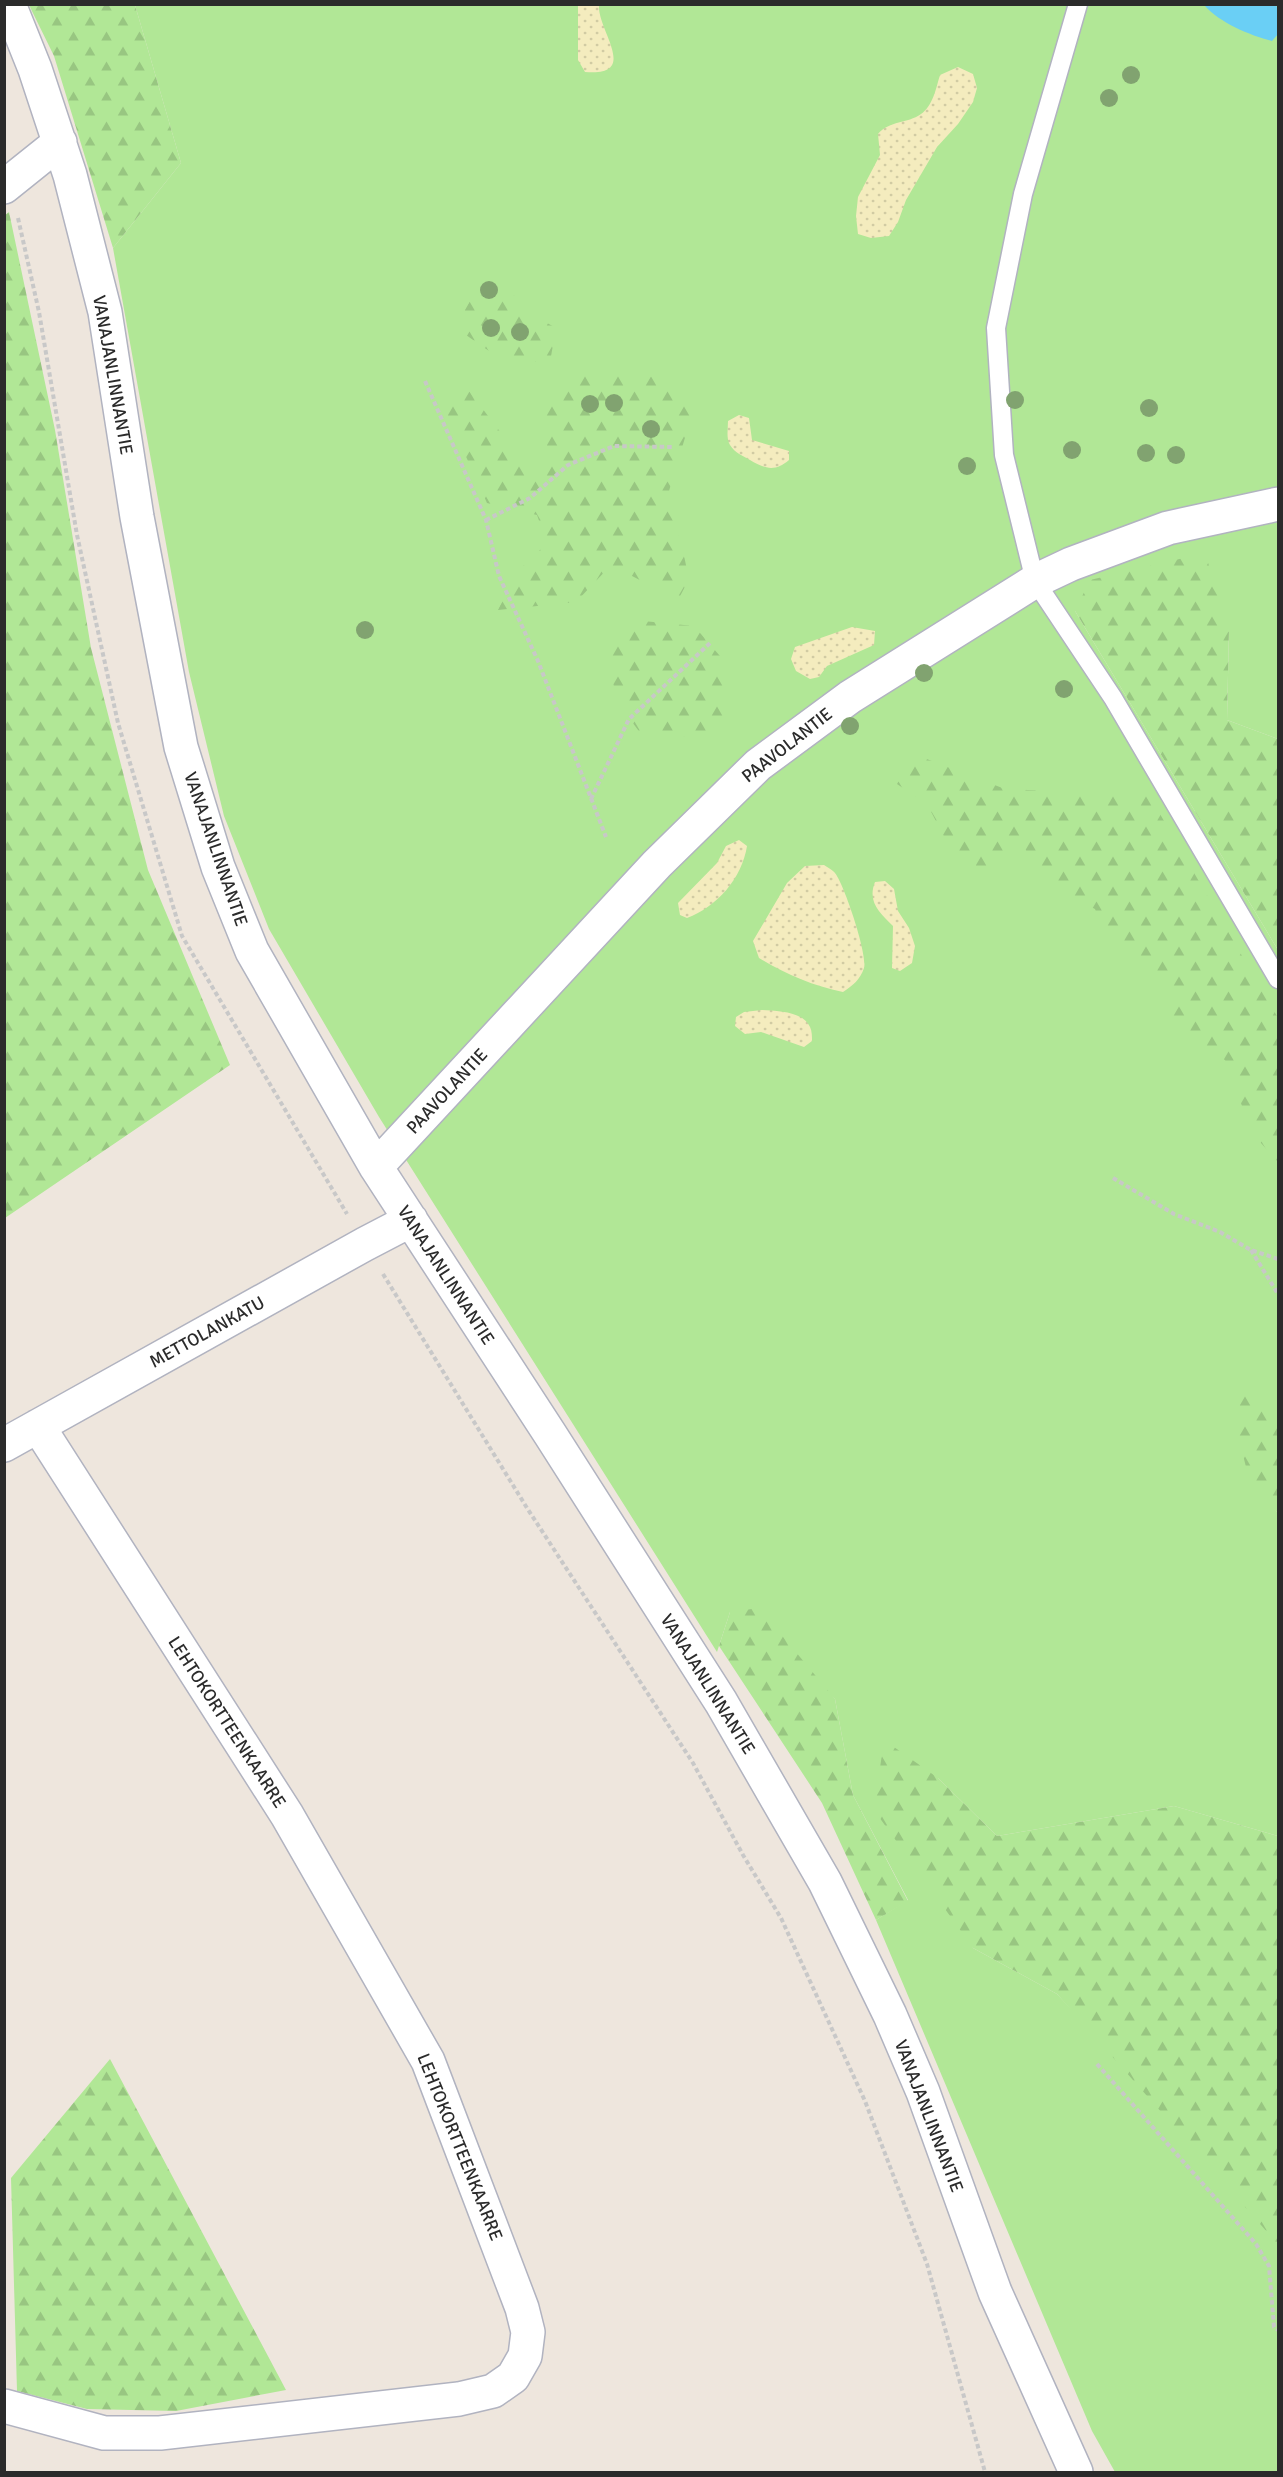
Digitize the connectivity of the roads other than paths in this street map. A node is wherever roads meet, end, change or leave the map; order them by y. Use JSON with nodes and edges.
{"nodes":[{"id":1,"x":9,"y":4,"type":"edge"},
{"id":2,"x":1078,"y":4,"type":"edge"},
{"id":3,"x":60,"y":142,"type":"junction"},
{"id":4,"x":4,"y":187,"type":"edge"},
{"id":5,"x":1278,"y":504,"type":"edge"},
{"id":6,"x":1035,"y":581,"type":"junction"},
{"id":7,"x":1278,"y":979,"type":"edge"},
{"id":8,"x":376,"y":1167,"type":"junction"},
{"id":9,"x":411,"y":1220,"type":"junction"},
{"id":10,"x":38,"y":1426,"type":"junction"},
{"id":11,"x":4,"y":1445,"type":"edge"},
{"id":12,"x":4,"y":2406,"type":"edge"},
{"id":13,"x":1076,"y":2472,"type":"edge"}],
"edges":[{"from":1,"to":3,"type":"street","name":"VANAJANLINNANTIE"},
{"from":2,"to":6,"type":"lane"},
{"from":3,"to":4,"type":"street"},
{"from":3,"to":8,"type":"street","name":"VANAJANLINNANTIE"},
{"from":5,"to":6,"type":"street","name":"PAAVOLANTIE"},
{"from":6,"to":7,"type":"lane"},
{"from":6,"to":8,"type":"street","name":"PAAVOLANTIE"},
{"from":8,"to":9,"type":"street","name":"VANAJANLINNANTIE"},
{"from":9,"to":10,"type":"street","name":"METTOLANKATU"},
{"from":9,"to":13,"type":"street","name":"VANAJANLINNANTIE"},
{"from":10,"to":11,"type":"street","name":"METTOLANKATU"},
{"from":10,"to":12,"type":"street","name":"LEHTOKORTTEENKAARRE"}]}
